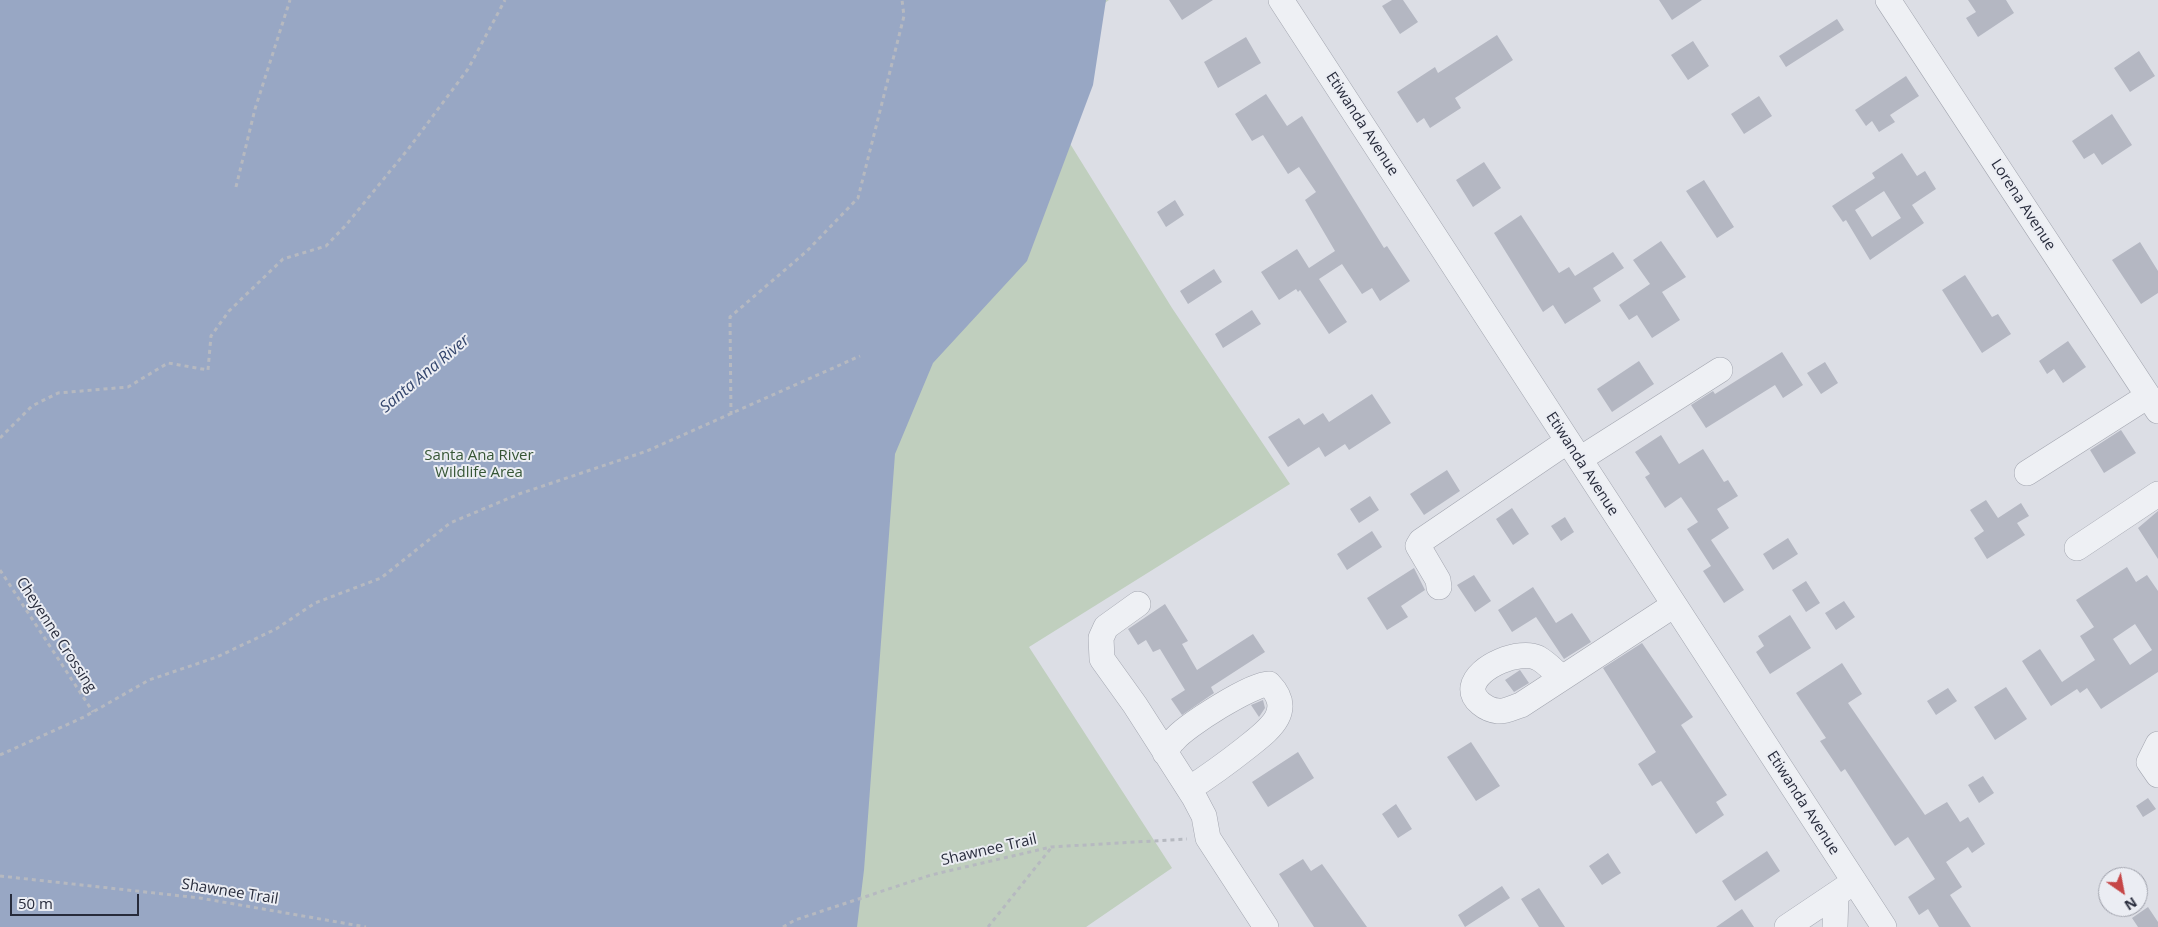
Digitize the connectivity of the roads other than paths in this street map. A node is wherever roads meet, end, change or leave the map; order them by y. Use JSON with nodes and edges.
{"nodes":[{"id":1,"x":1281,"y":0,"type":"edge"},
{"id":2,"x":1888,"y":0,"type":"edge"},
{"id":3,"x":1720,"y":370,"type":"dead end"},
{"id":4,"x":2153,"y":403,"type":"edge"},
{"id":5,"x":1574,"y":450,"type":"junction"},
{"id":6,"x":2027,"y":473,"type":"dead end"},
{"id":7,"x":2158,"y":494,"type":"edge"},
{"id":8,"x":2077,"y":548,"type":"dead end"},
{"id":9,"x":1439,"y":587,"type":"dead end"},
{"id":10,"x":1138,"y":604,"type":"dead end"},
{"id":11,"x":1674,"y":605,"type":"junction"},
{"id":12,"x":1562,"y":678,"type":"dead end"},
{"id":13,"x":2158,"y":744,"type":"edge"},
{"id":14,"x":1166,"y":753,"type":"junction"},
{"id":15,"x":2158,"y":775,"type":"edge"},
{"id":16,"x":1189,"y":789,"type":"junction"},
{"id":17,"x":1845,"y":888,"type":"junction"},
{"id":18,"x":1266,"y":927,"type":"edge"},
{"id":19,"x":1787,"y":927,"type":"edge"},
{"id":20,"x":1835,"y":927,"type":"edge"},
{"id":21,"x":1884,"y":927,"type":"edge"}],
"edges":[{"from":1,"to":5,"type":"street","name":"Etiwanda Avenue"},
{"from":2,"to":4,"type":"street","name":"Lorena Avenue"},
{"from":3,"to":5,"type":"street"},
{"from":4,"to":6,"type":"street"},
{"from":5,"to":9,"type":"street"},
{"from":5,"to":11,"type":"street","name":"Etiwanda Avenue"},
{"from":7,"to":8,"type":"street"},
{"from":10,"to":14,"type":"street"},
{"from":11,"to":12,"type":"street"},
{"from":11,"to":17,"type":"street","name":"Etiwanda Avenue"},
{"from":13,"to":15,"type":"street"},
{"from":14,"to":16,"type":"street"},
{"from":14,"to":16,"type":"street"},
{"from":16,"to":18,"type":"street"},
{"from":17,"to":19,"type":"street"},
{"from":17,"to":20,"type":"street"},
{"from":17,"to":21,"type":"street","name":"Etiwanda Avenue"}]}
